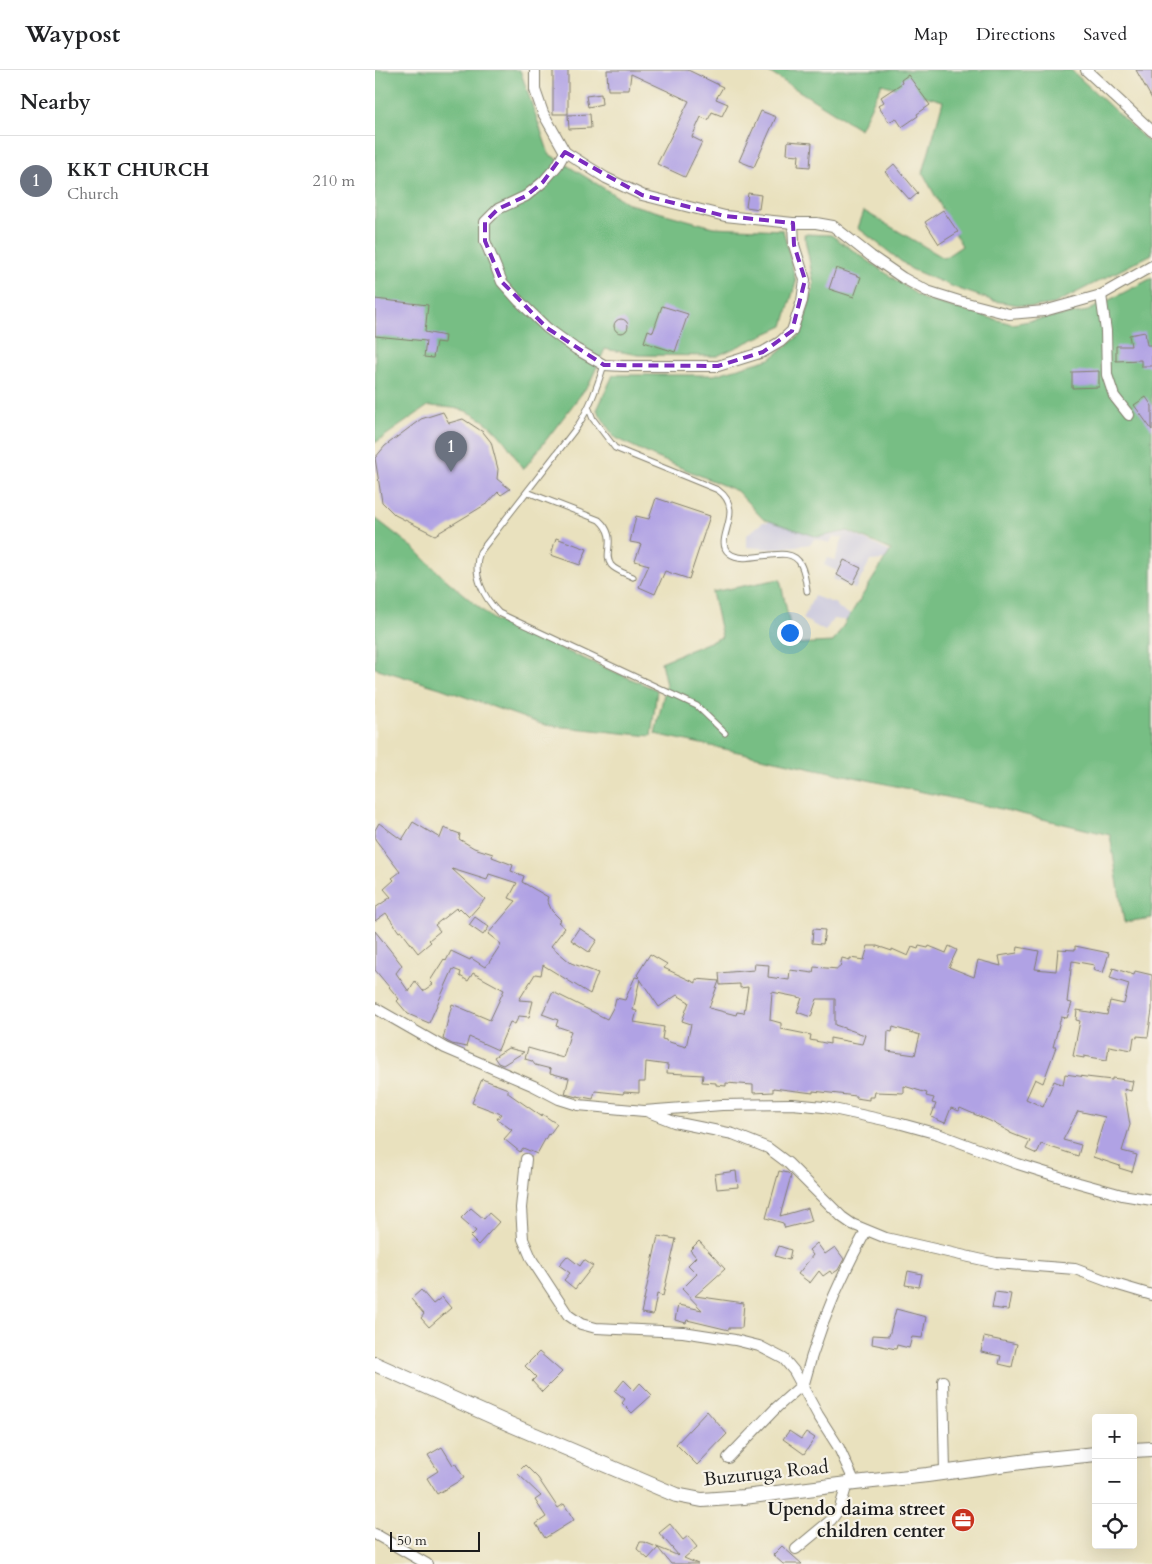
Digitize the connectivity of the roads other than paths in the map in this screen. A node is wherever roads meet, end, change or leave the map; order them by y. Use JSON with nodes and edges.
{"nodes":[{"id":1,"x":535,"y":70,"type":"edge"},
{"id":2,"x":1086,"y":70,"type":"edge"},
{"id":3,"x":1152,"y":131,"type":"edge"},
{"id":4,"x":565,"y":152,"type":"junction"},
{"id":5,"x":793,"y":223,"type":"junction"},
{"id":6,"x":1152,"y":266,"type":"edge"},
{"id":7,"x":1101,"y":295,"type":"junction"},
{"id":8,"x":604,"y":365,"type":"junction"},
{"id":9,"x":589,"y":409,"type":"junction"},
{"id":10,"x":1129,"y":415,"type":"dead end"},
{"id":11,"x":527,"y":492,"type":"junction"},
{"id":12,"x":633,"y":576,"type":"dead end"},
{"id":13,"x":807,"y":591,"type":"dead end"},
{"id":14,"x":725,"y":733,"type":"dead end"},
{"id":15,"x":376,"y":1008,"type":"edge"},
{"id":16,"x":645,"y":1110,"type":"junction"},
{"id":17,"x":525,"y":1159,"type":"dead end"},
{"id":18,"x":1152,"y":1200,"type":"edge"},
{"id":19,"x":866,"y":1231,"type":"junction"},
{"id":20,"x":1152,"y":1295,"type":"edge"},
{"id":21,"x":375,"y":1364,"type":"edge"},
{"id":22,"x":943,"y":1381,"type":"dead end"},
{"id":23,"x":802,"y":1386,"type":"junction"},
{"id":24,"x":1152,"y":1449,"type":"edge"},
{"id":25,"x":1137,"y":1450,"type":"edge"},
{"id":26,"x":1092,"y":1454,"type":"edge"},
{"id":27,"x":728,"y":1458,"type":"dead end"},
{"id":28,"x":945,"y":1472,"type":"junction"},
{"id":29,"x":851,"y":1483,"type":"junction"},
{"id":30,"x":375,"y":1534,"type":"edge"},
{"id":31,"x":796,"y":1549,"type":"dead end"},
{"id":32,"x":412,"y":1561,"type":"edge"},
{"id":33,"x":427,"y":1564,"type":"edge"}],
"edges":[{"from":1,"to":4,"type":"street"},
{"from":2,"to":3,"type":"street"},
{"from":4,"to":5,"type":"street"},
{"from":4,"to":8,"type":"street"},
{"from":5,"to":7,"type":"street"},
{"from":5,"to":8,"type":"street"},
{"from":6,"to":7,"type":"street"},
{"from":7,"to":10,"type":"street"},
{"from":8,"to":9,"type":"lane"},
{"from":9,"to":11,"type":"lane"},
{"from":9,"to":13,"type":"lane"},
{"from":11,"to":12,"type":"lane"},
{"from":11,"to":14,"type":"lane"},
{"from":15,"to":16,"type":"street"},
{"from":16,"to":18,"type":"street"},
{"from":16,"to":19,"type":"street"},
{"from":17,"to":23,"type":"street"},
{"from":19,"to":20,"type":"street"},
{"from":19,"to":23,"type":"street"},
{"from":21,"to":29,"type":"main road","name":"Buzuruga Road"},
{"from":22,"to":28,"type":"street"},
{"from":23,"to":27,"type":"street"},
{"from":23,"to":29,"type":"street"},
{"from":24,"to":25,"type":"main road"},
{"from":26,"to":28,"type":"main road","name":"Buzuruga Road"},
{"from":28,"to":29,"type":"main road","name":"Buzuruga Road"},
{"from":29,"to":31,"type":"street"},
{"from":30,"to":32,"type":"street"},
{"from":32,"to":33,"type":"street"}]}
